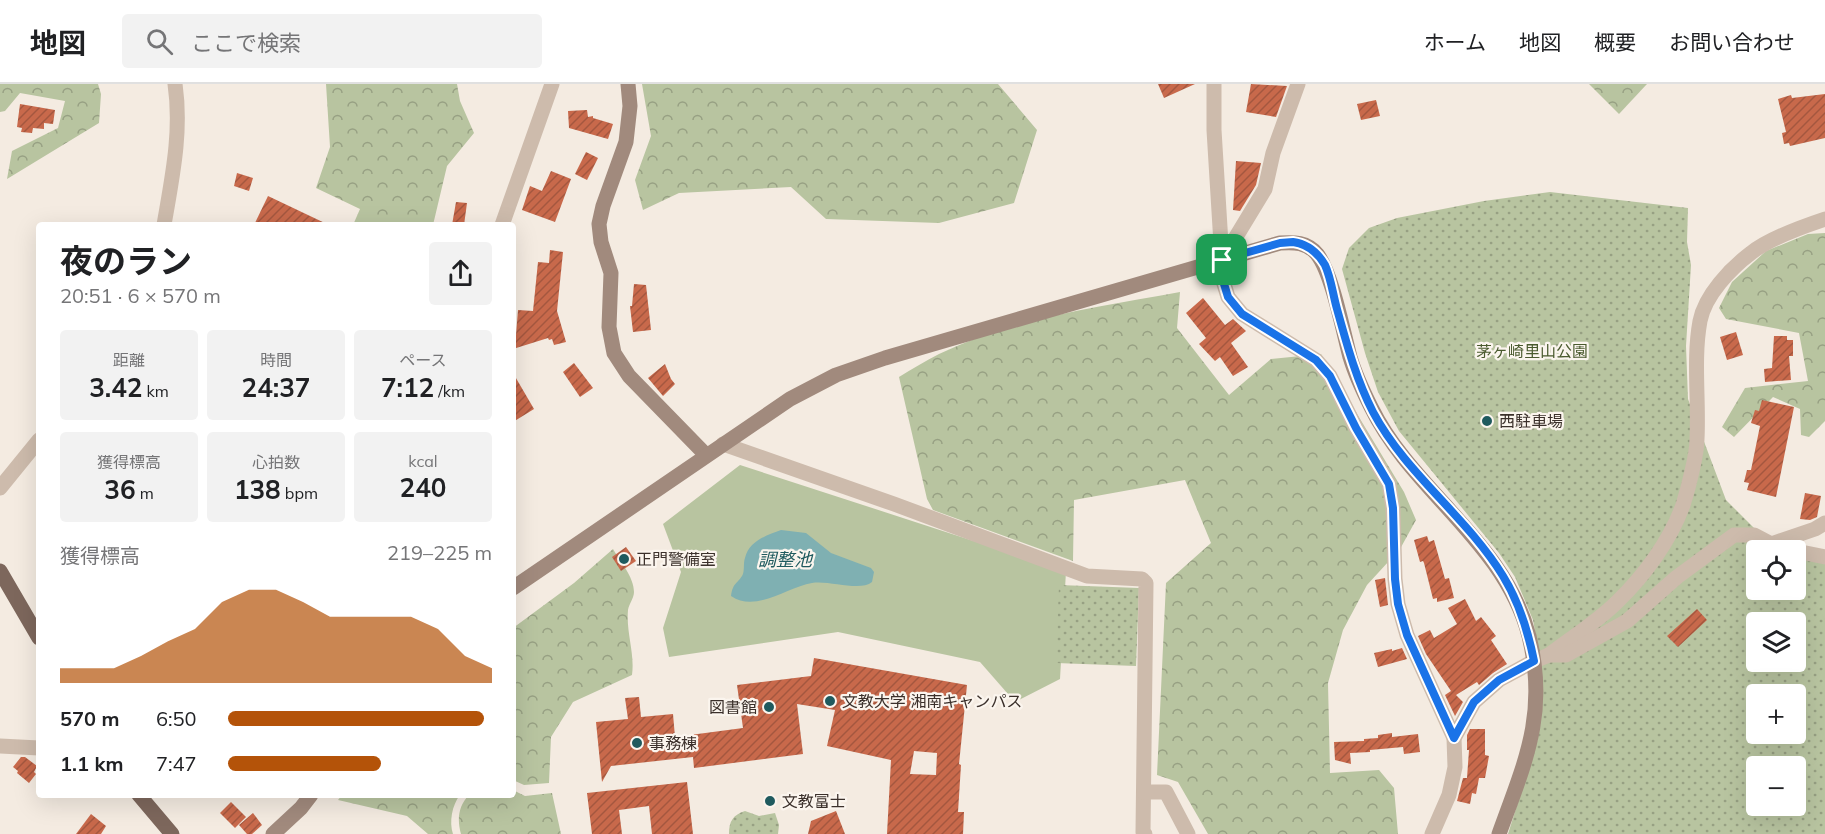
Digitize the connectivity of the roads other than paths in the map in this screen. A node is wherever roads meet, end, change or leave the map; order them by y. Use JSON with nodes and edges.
{"nodes":[{"id":1,"x":175,"y":84,"type":"edge"},
{"id":2,"x":552,"y":84,"type":"edge"},
{"id":3,"x":628,"y":84,"type":"edge"},
{"id":4,"x":1215,"y":84,"type":"edge"},
{"id":5,"x":1298,"y":84,"type":"edge"},
{"id":6,"x":1825,"y":219,"type":"edge"},
{"id":7,"x":165,"y":222,"type":"edge"},
{"id":8,"x":503,"y":222,"type":"edge"},
{"id":9,"x":1220,"y":261,"type":"junction"},
{"id":10,"x":36,"y":444,"type":"edge"},
{"id":11,"x":723,"y":444,"type":"junction"},
{"id":12,"x":706,"y":456,"type":"junction"},
{"id":13,"x":0,"y":488,"type":"edge"},
{"id":14,"x":1825,"y":523,"type":"edge"},
{"id":15,"x":1763,"y":540,"type":"edge"},
{"id":16,"x":1783,"y":540,"type":"edge"},
{"id":17,"x":1806,"y":553,"type":"edge"},
{"id":18,"x":1825,"y":557,"type":"edge"},
{"id":19,"x":0,"y":571,"type":"edge"},
{"id":20,"x":516,"y":586,"type":"edge"},
{"id":21,"x":36,"y":633,"type":"edge"},
{"id":22,"x":1542,"y":658,"type":"junction"},
{"id":23,"x":1454,"y":738,"type":"junction"},
{"id":24,"x":0,"y":747,"type":"edge"},
{"id":25,"x":36,"y":748,"type":"edge"},
{"id":26,"x":1144,"y":792,"type":"junction"},
{"id":27,"x":142,"y":798,"type":"edge"},
{"id":28,"x":309,"y":798,"type":"edge"},
{"id":29,"x":172,"y":834,"type":"edge"},
{"id":30,"x":273,"y":834,"type":"edge"},
{"id":31,"x":1145,"y":834,"type":"edge"},
{"id":32,"x":1188,"y":834,"type":"edge"},
{"id":33,"x":1432,"y":834,"type":"edge"},
{"id":34,"x":1499,"y":834,"type":"edge"}],
"edges":[{"from":1,"to":7,"type":"street"},
{"from":2,"to":8,"type":"street"},
{"from":3,"to":12,"type":"street"},
{"from":4,"to":9,"type":"street"},
{"from":5,"to":9,"type":"street"},
{"from":6,"to":22,"type":"street"},
{"from":9,"to":11,"type":"street"},
{"from":9,"to":22,"type":"street"},
{"from":9,"to":23,"type":"street"},
{"from":10,"to":13,"type":"street"},
{"from":11,"to":12,"type":"street"},
{"from":11,"to":26,"type":"street"},
{"from":12,"to":20,"type":"street"},
{"from":14,"to":16,"type":"street"},
{"from":15,"to":22,"type":"street"},
{"from":17,"to":18,"type":"street"},
{"from":19,"to":21,"type":"main road"},
{"from":22,"to":23,"type":"street"},
{"from":22,"to":34,"type":"street"},
{"from":23,"to":33,"type":"street"},
{"from":24,"to":25,"type":"street"},
{"from":26,"to":31,"type":"street"},
{"from":26,"to":32,"type":"street"},
{"from":27,"to":29,"type":"main road"},
{"from":28,"to":30,"type":"street"}]}
